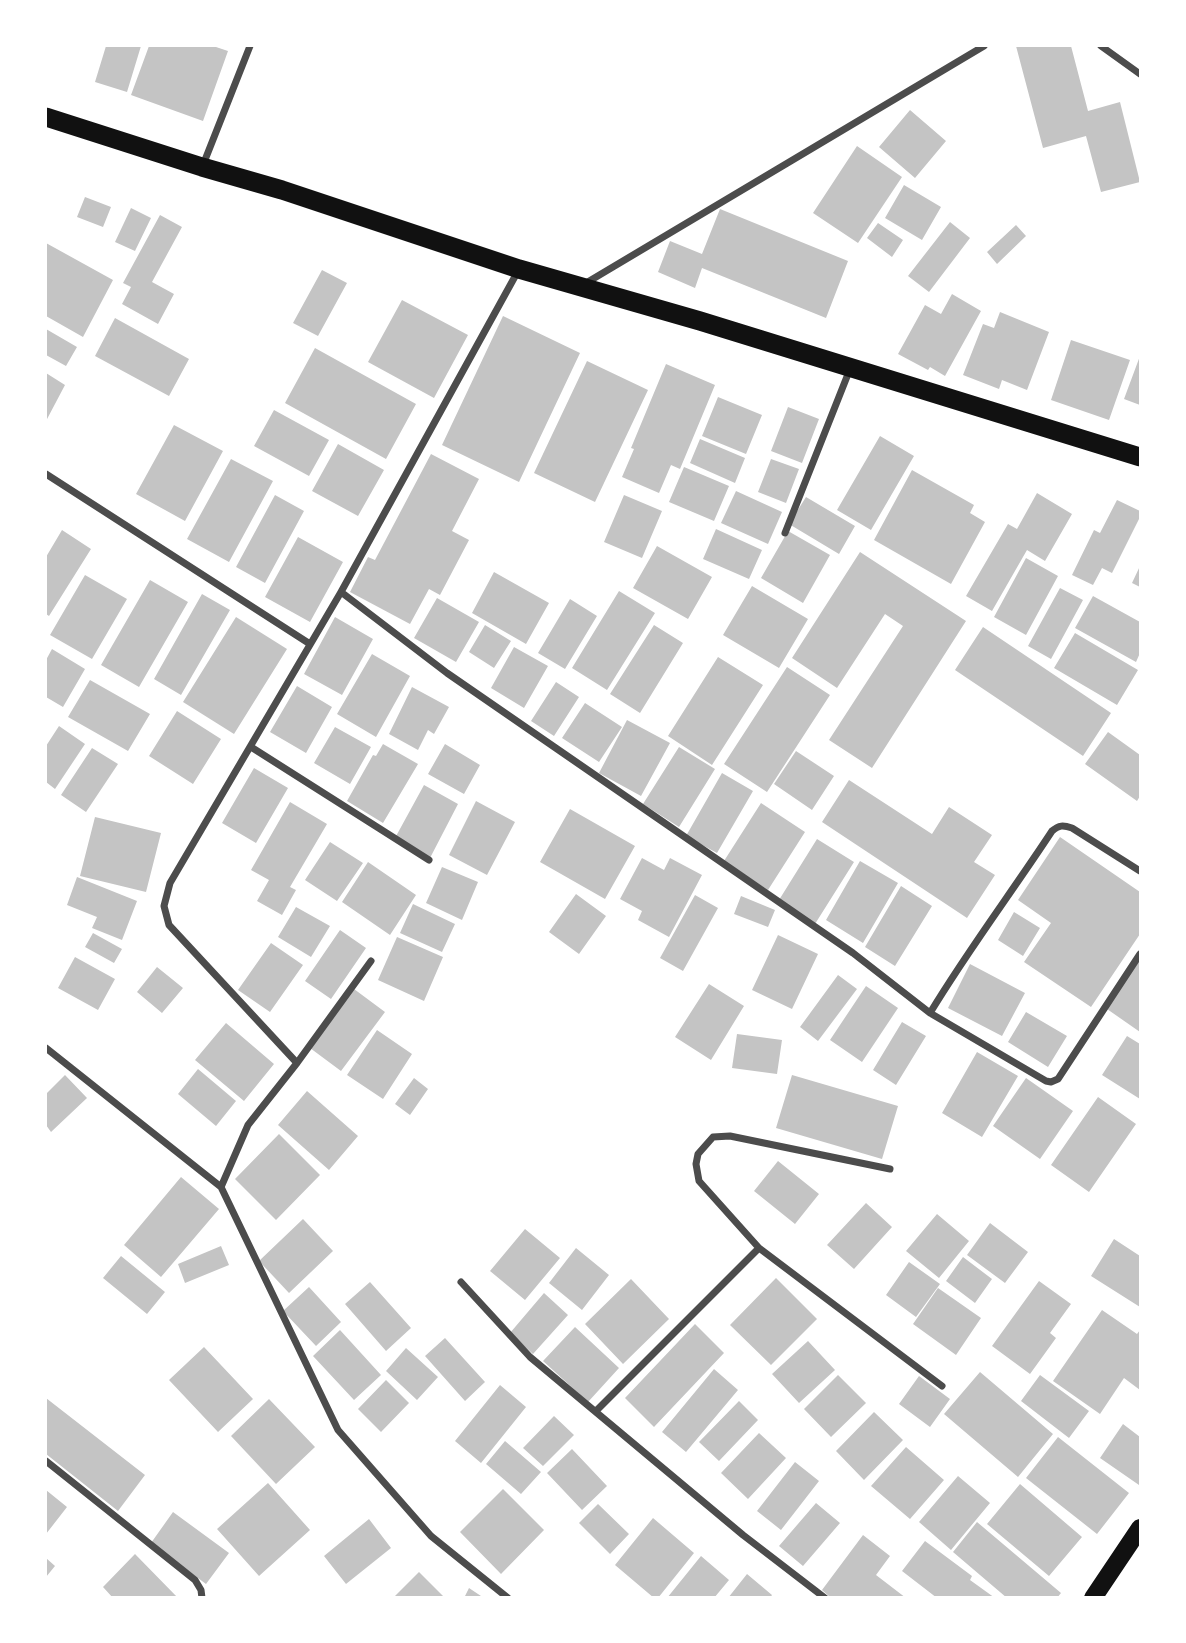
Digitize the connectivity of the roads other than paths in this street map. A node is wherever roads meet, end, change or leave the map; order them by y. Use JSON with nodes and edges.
{"nodes":[{"id":1,"x":250,"y":46,"type":"edge"},
{"id":2,"x":984,"y":46,"type":"edge"},
{"id":3,"x":1101,"y":46,"type":"edge"},
{"id":4,"x":1140,"y":74,"type":"edge"},
{"id":5,"x":47,"y":121,"type":"edge"},
{"id":6,"x":202,"y":167,"type":"junction"},
{"id":7,"x":519,"y":269,"type":"junction"},
{"id":8,"x":579,"y":287,"type":"junction"},
{"id":9,"x":850,"y":368,"type":"junction"},
{"id":10,"x":1140,"y":457,"type":"edge"},
{"id":11,"x":46,"y":474,"type":"edge"},
{"id":12,"x":785,"y":533,"type":"dead end"},
{"id":13,"x":341,"y":592,"type":"junction"},
{"id":14,"x":310,"y":644,"type":"junction"},
{"id":15,"x":251,"y":747,"type":"junction"},
{"id":16,"x":429,"y":860,"type":"dead end"},
{"id":17,"x":1140,"y":871,"type":"edge"},
{"id":18,"x":1140,"y":954,"type":"edge"},
{"id":19,"x":371,"y":961,"type":"dead end"},
{"id":20,"x":930,"y":1013,"type":"junction"},
{"id":21,"x":46,"y":1048,"type":"edge"},
{"id":22,"x":297,"y":1063,"type":"junction"},
{"id":23,"x":890,"y":1169,"type":"dead end"},
{"id":24,"x":221,"y":1187,"type":"junction"},
{"id":25,"x":759,"y":1248,"type":"junction"},
{"id":26,"x":461,"y":1282,"type":"dead end"},
{"id":27,"x":942,"y":1386,"type":"dead end"},
{"id":28,"x":596,"y":1411,"type":"junction"},
{"id":29,"x":46,"y":1461,"type":"edge"},
{"id":30,"x":1140,"y":1528,"type":"edge"},
{"id":31,"x":202,"y":1598,"type":"edge"},
{"id":32,"x":508,"y":1598,"type":"edge"},
{"id":33,"x":825,"y":1598,"type":"edge"},
{"id":34,"x":1093,"y":1598,"type":"edge"}],
"edges":[{"from":1,"to":6,"type":"street"},
{"from":2,"to":8,"type":"street"},
{"from":3,"to":4,"type":"street"},
{"from":5,"to":6,"type":"highway"},
{"from":6,"to":7,"type":"highway"},
{"from":7,"to":8,"type":"highway"},
{"from":7,"to":13,"type":"street"},
{"from":8,"to":9,"type":"highway"},
{"from":9,"to":10,"type":"highway"},
{"from":9,"to":12,"type":"street"},
{"from":11,"to":14,"type":"street"},
{"from":13,"to":14,"type":"street"},
{"from":13,"to":20,"type":"street"},
{"from":14,"to":15,"type":"street"},
{"from":15,"to":16,"type":"street"},
{"from":15,"to":22,"type":"street"},
{"from":17,"to":20,"type":"street"},
{"from":18,"to":20,"type":"street"},
{"from":19,"to":22,"type":"street"},
{"from":21,"to":24,"type":"street"},
{"from":22,"to":24,"type":"street"},
{"from":23,"to":25,"type":"street"},
{"from":24,"to":32,"type":"street"},
{"from":25,"to":27,"type":"street"},
{"from":25,"to":28,"type":"street"},
{"from":26,"to":28,"type":"street"},
{"from":28,"to":33,"type":"street"},
{"from":29,"to":31,"type":"street"},
{"from":30,"to":34,"type":"main road"}]}
